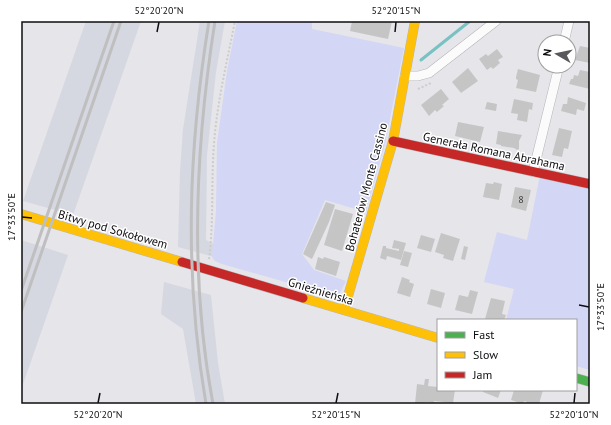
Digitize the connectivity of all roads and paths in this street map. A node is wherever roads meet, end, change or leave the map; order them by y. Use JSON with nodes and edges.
{"nodes":[{"id":1,"x":235,"y":21,"type":"edge"},
{"id":2,"x":415,"y":21,"type":"edge"},
{"id":3,"x":496,"y":21,"type":"edge"},
{"id":4,"x":569,"y":21,"type":"edge"},
{"id":5,"x":588,"y":21,"type":"edge"},
{"id":6,"x":590,"y":24,"type":"edge"},
{"id":7,"x":566,"y":34,"type":"edge"},
{"id":8,"x":556,"y":74,"type":"edge"},
{"id":9,"x":405,"y":76,"type":"junction"},
{"id":10,"x":393,"y":141,"type":"junction"},
{"id":11,"x":533,"y":172,"type":"junction"},
{"id":12,"x":590,"y":184,"type":"edge"},
{"id":13,"x":21,"y":214,"type":"edge"},
{"id":14,"x":209,"y":262,"type":"dead end"},
{"id":15,"x":197,"y":267,"type":"joint"},
{"id":16,"x":344,"y":310,"type":"junction"},
{"id":17,"x":437,"y":338,"type":"edge"},
{"id":18,"x":577,"y":378,"type":"edge"},
{"id":19,"x":590,"y":382,"type":"edge"}],
"edges":[{"from":1,"to":14,"type":"path"},
{"from":2,"to":9,"type":"street","name":"Bohaterów Monte Cassino"},
{"from":3,"to":9,"type":"street"},
{"from":4,"to":7,"type":"street"},
{"from":5,"to":6,"type":"path"},
{"from":8,"to":11,"type":"street"},
{"from":9,"to":10,"type":"street","name":"Bohaterów Monte Cassino"},
{"from":10,"to":11,"type":"street","name":"Generała Romana Abrahama"},
{"from":10,"to":16,"type":"street","name":"Bohaterów Monte Cassino"},
{"from":11,"to":12,"type":"street","name":"Generała Romana Abrahama"},
{"from":13,"to":15,"type":"street","name":"Bitwy pod Sokołowem"},
{"from":15,"to":16,"type":"street","name":"Gnieźnieńska"},
{"from":16,"to":17,"type":"street","name":"Gnieźnieńska"},
{"from":18,"to":19,"type":"street"}]}
